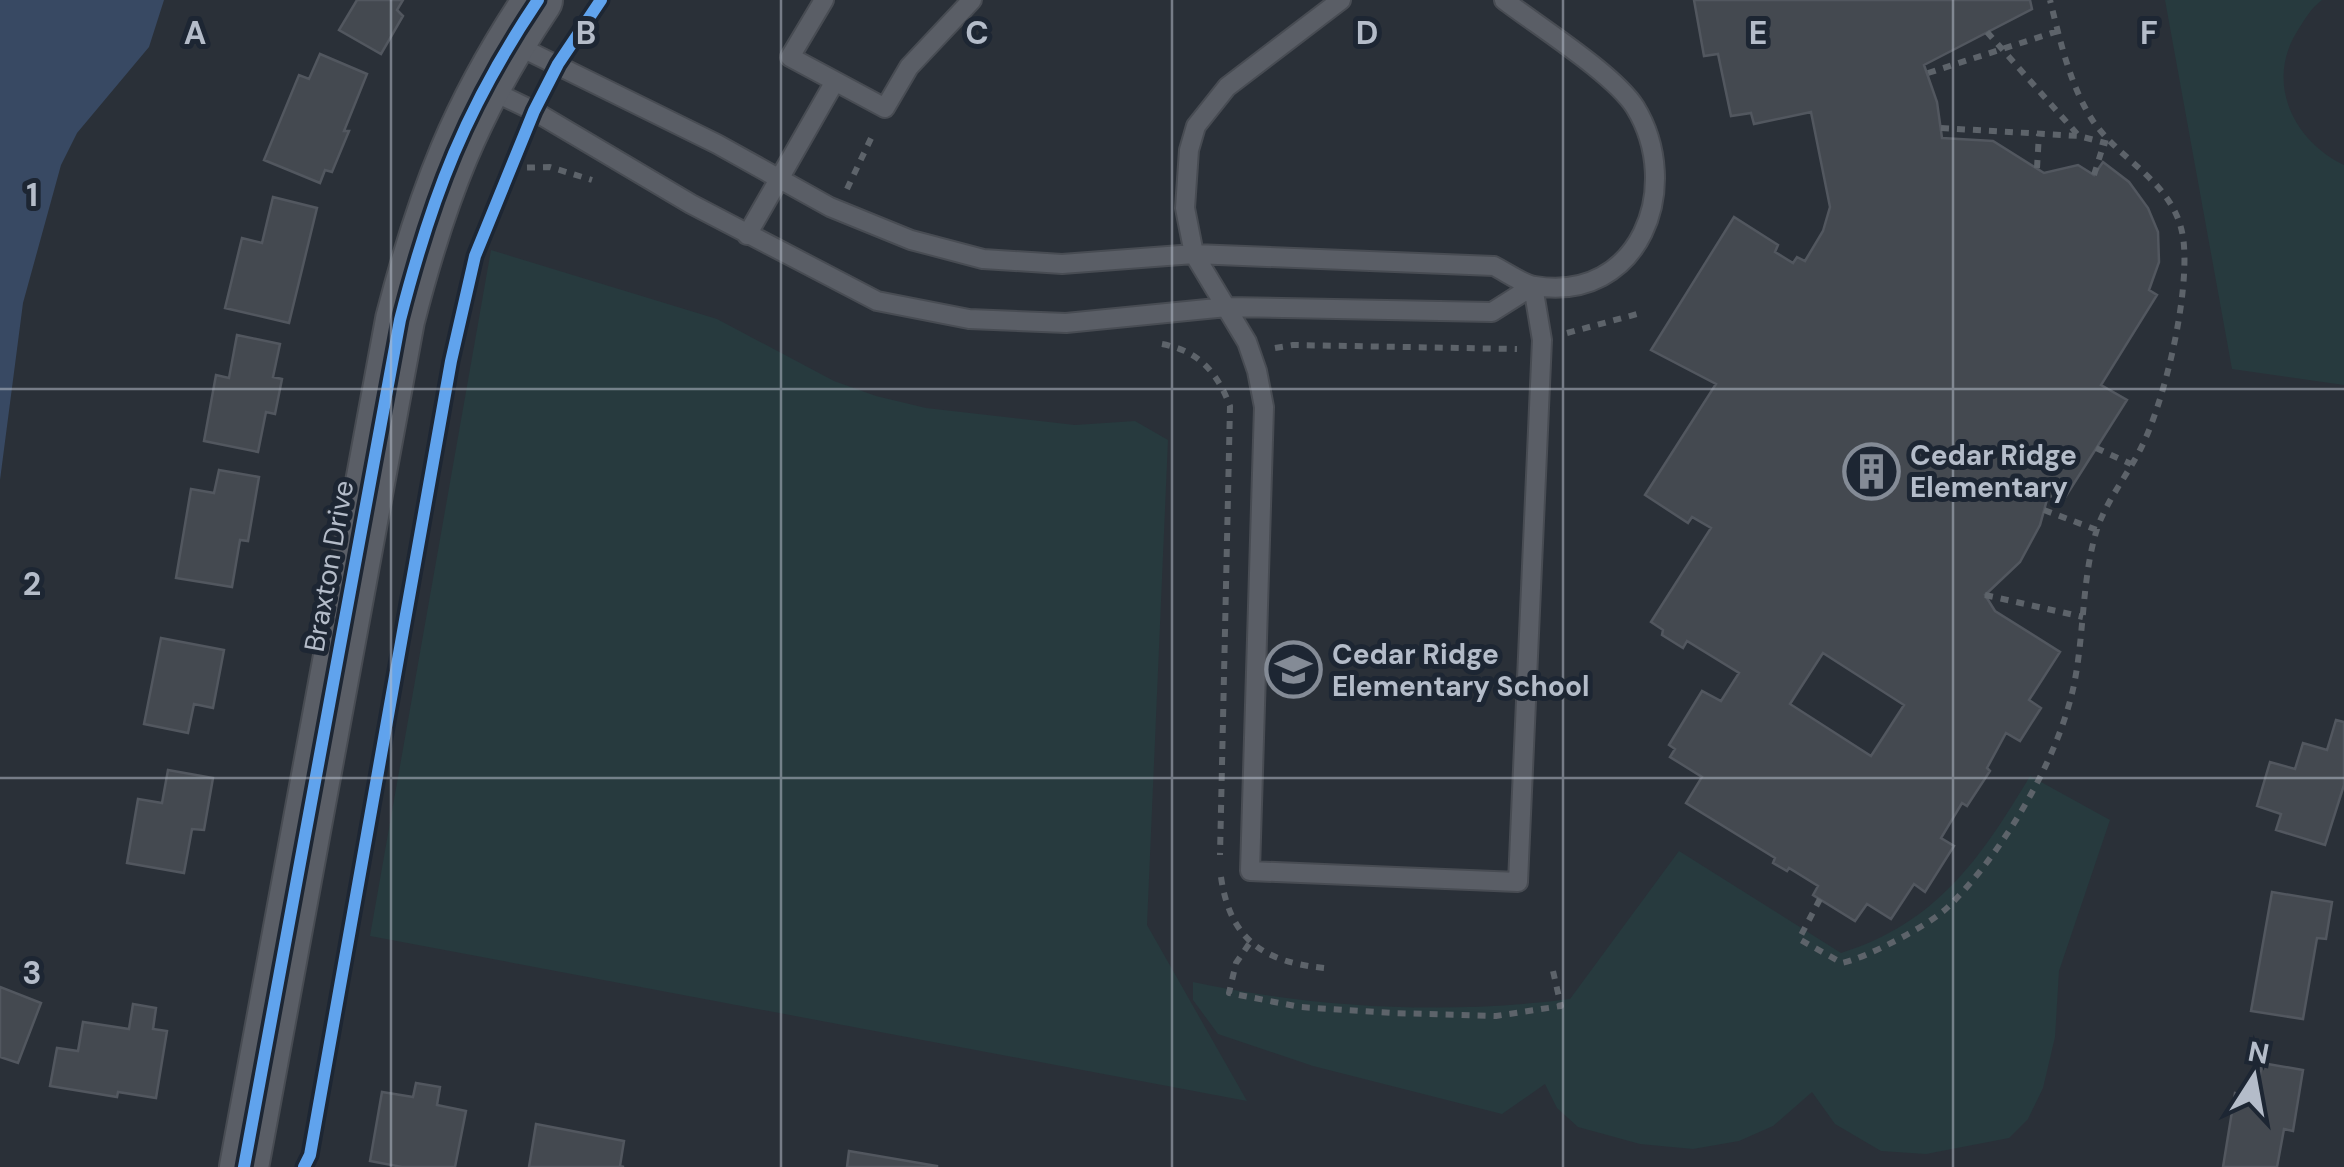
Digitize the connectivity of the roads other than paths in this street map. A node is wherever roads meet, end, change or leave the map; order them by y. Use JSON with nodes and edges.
{"nodes":[{"id":1,"x":538,"y":0,"type":"edge"},
{"id":2,"x":824,"y":0,"type":"edge"},
{"id":3,"x":972,"y":0,"type":"edge"},
{"id":4,"x":1341,"y":0,"type":"edge"},
{"id":5,"x":1504,"y":0,"type":"edge"},
{"id":6,"x":510,"y":42,"type":"junction"},
{"id":7,"x":834,"y":83,"type":"junction"},
{"id":8,"x":483,"y":86,"type":"junction"},
{"id":9,"x":781,"y":180,"type":"junction"},
{"id":10,"x":748,"y":234,"type":"junction"},
{"id":11,"x":1194,"y":254,"type":"junction"},
{"id":12,"x":1533,"y":286,"type":"junction"},
{"id":13,"x":1227,"y":307,"type":"junction"},
{"id":14,"x":244,"y":1167,"type":"edge"}],
"edges":[{"from":1,"to":6,"type":"street","name":"Braxton Drive"},
{"from":2,"to":7,"type":"lane"},
{"from":3,"to":7,"type":"lane"},
{"from":4,"to":11,"type":"lane"},
{"from":5,"to":12,"type":"lane"},
{"from":6,"to":8,"type":"street","name":"Braxton Drive"},
{"from":6,"to":9,"type":"lane"},
{"from":7,"to":9,"type":"lane"},
{"from":8,"to":10,"type":"lane"},
{"from":8,"to":14,"type":"street","name":"Braxton Drive"},
{"from":9,"to":10,"type":"lane"},
{"from":9,"to":11,"type":"lane"},
{"from":10,"to":13,"type":"lane"},
{"from":11,"to":12,"type":"lane"},
{"from":11,"to":13,"type":"lane"},
{"from":12,"to":13,"type":"lane"},
{"from":12,"to":13,"type":"lane"}]}
